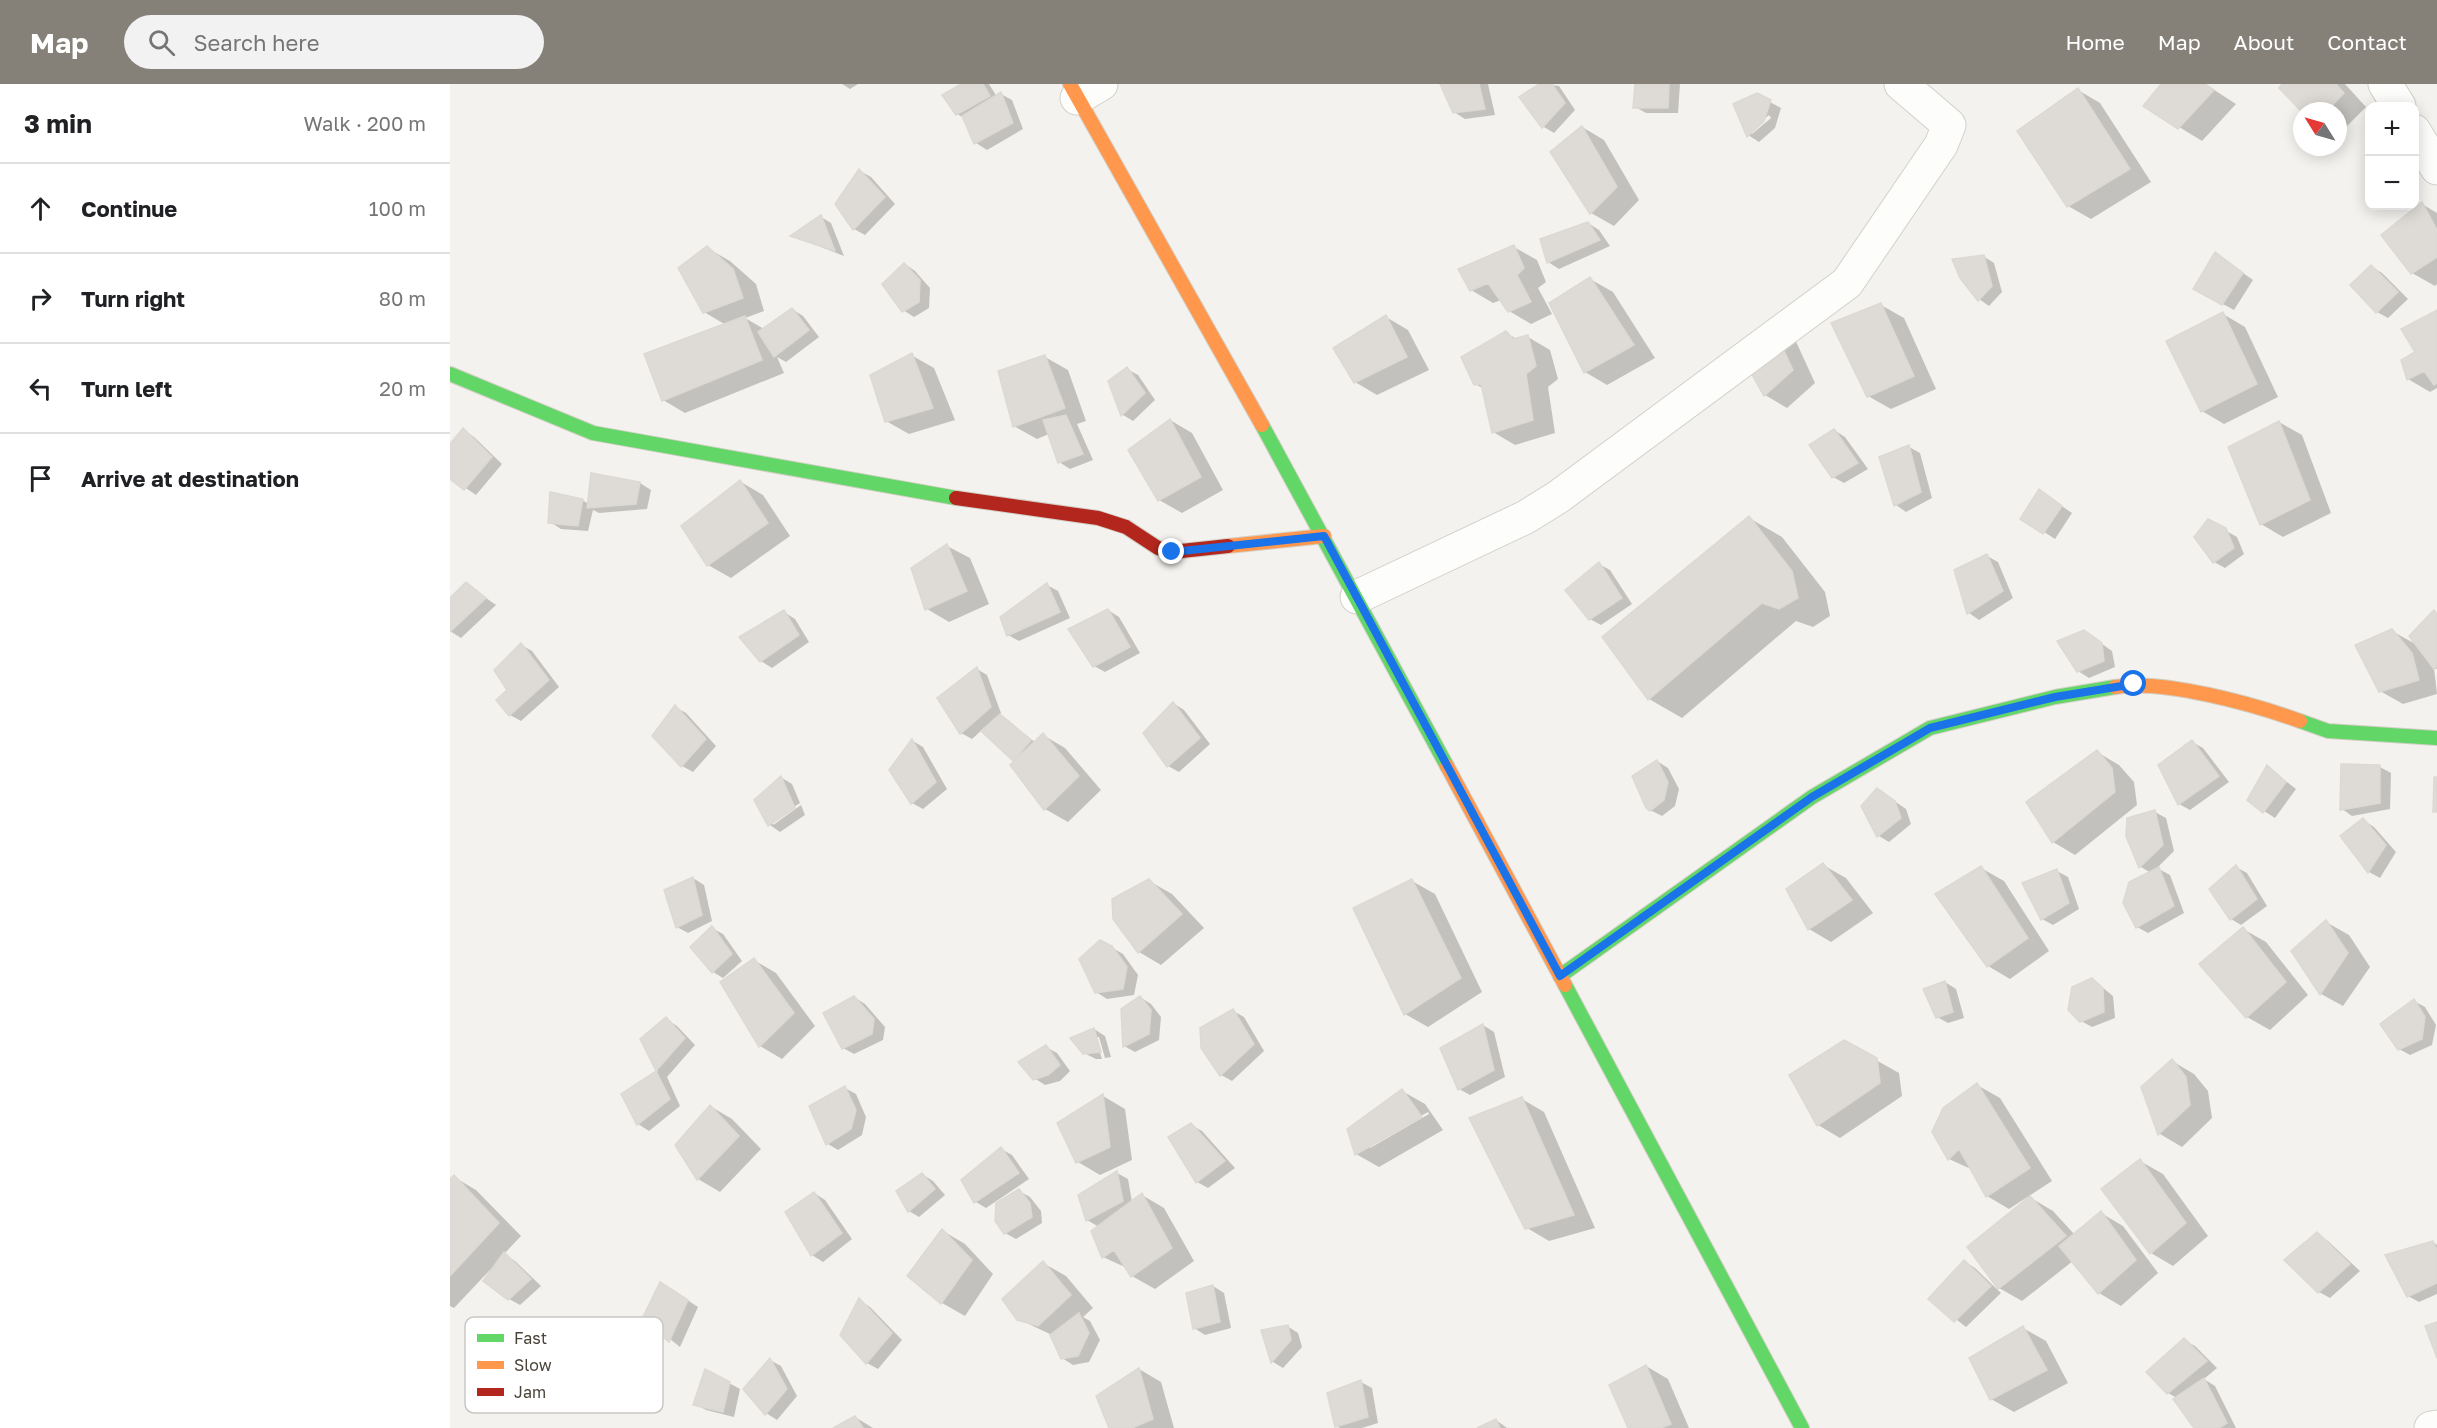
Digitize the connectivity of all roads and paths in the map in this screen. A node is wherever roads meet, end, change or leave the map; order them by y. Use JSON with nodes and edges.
{"nodes":[{"id":1,"x":1901,"y":84,"type":"edge"},
{"id":2,"x":2385,"y":84,"type":"edge"},
{"id":3,"x":1083,"y":89,"type":"edge"},
{"id":4,"x":2396,"y":102,"type":"edge"},
{"id":5,"x":2419,"y":138,"type":"edge"},
{"id":6,"x":2437,"y":168,"type":"edge"},
{"id":7,"x":450,"y":374,"type":"edge"},
{"id":8,"x":1324,"y":536,"type":"junction"},
{"id":9,"x":1357,"y":597,"type":"junction"},
{"id":10,"x":2437,"y":738,"type":"edge"},
{"id":11,"x":1560,"y":976,"type":"junction"},
{"id":12,"x":2437,"y":1427,"type":"edge"},
{"id":13,"x":1802,"y":1428,"type":"edge"},
{"id":14,"x":2431,"y":1428,"type":"edge"}],
"edges":[{"from":1,"to":9,"type":"street"},
{"from":2,"to":4,"type":"street"},
{"from":3,"to":8,"type":"street"},
{"from":5,"to":6,"type":"street"},
{"from":7,"to":8,"type":"street"},
{"from":8,"to":9,"type":"street"},
{"from":9,"to":11,"type":"street"},
{"from":10,"to":11,"type":"street"},
{"from":11,"to":13,"type":"street"},
{"from":12,"to":14,"type":"street"}]}
